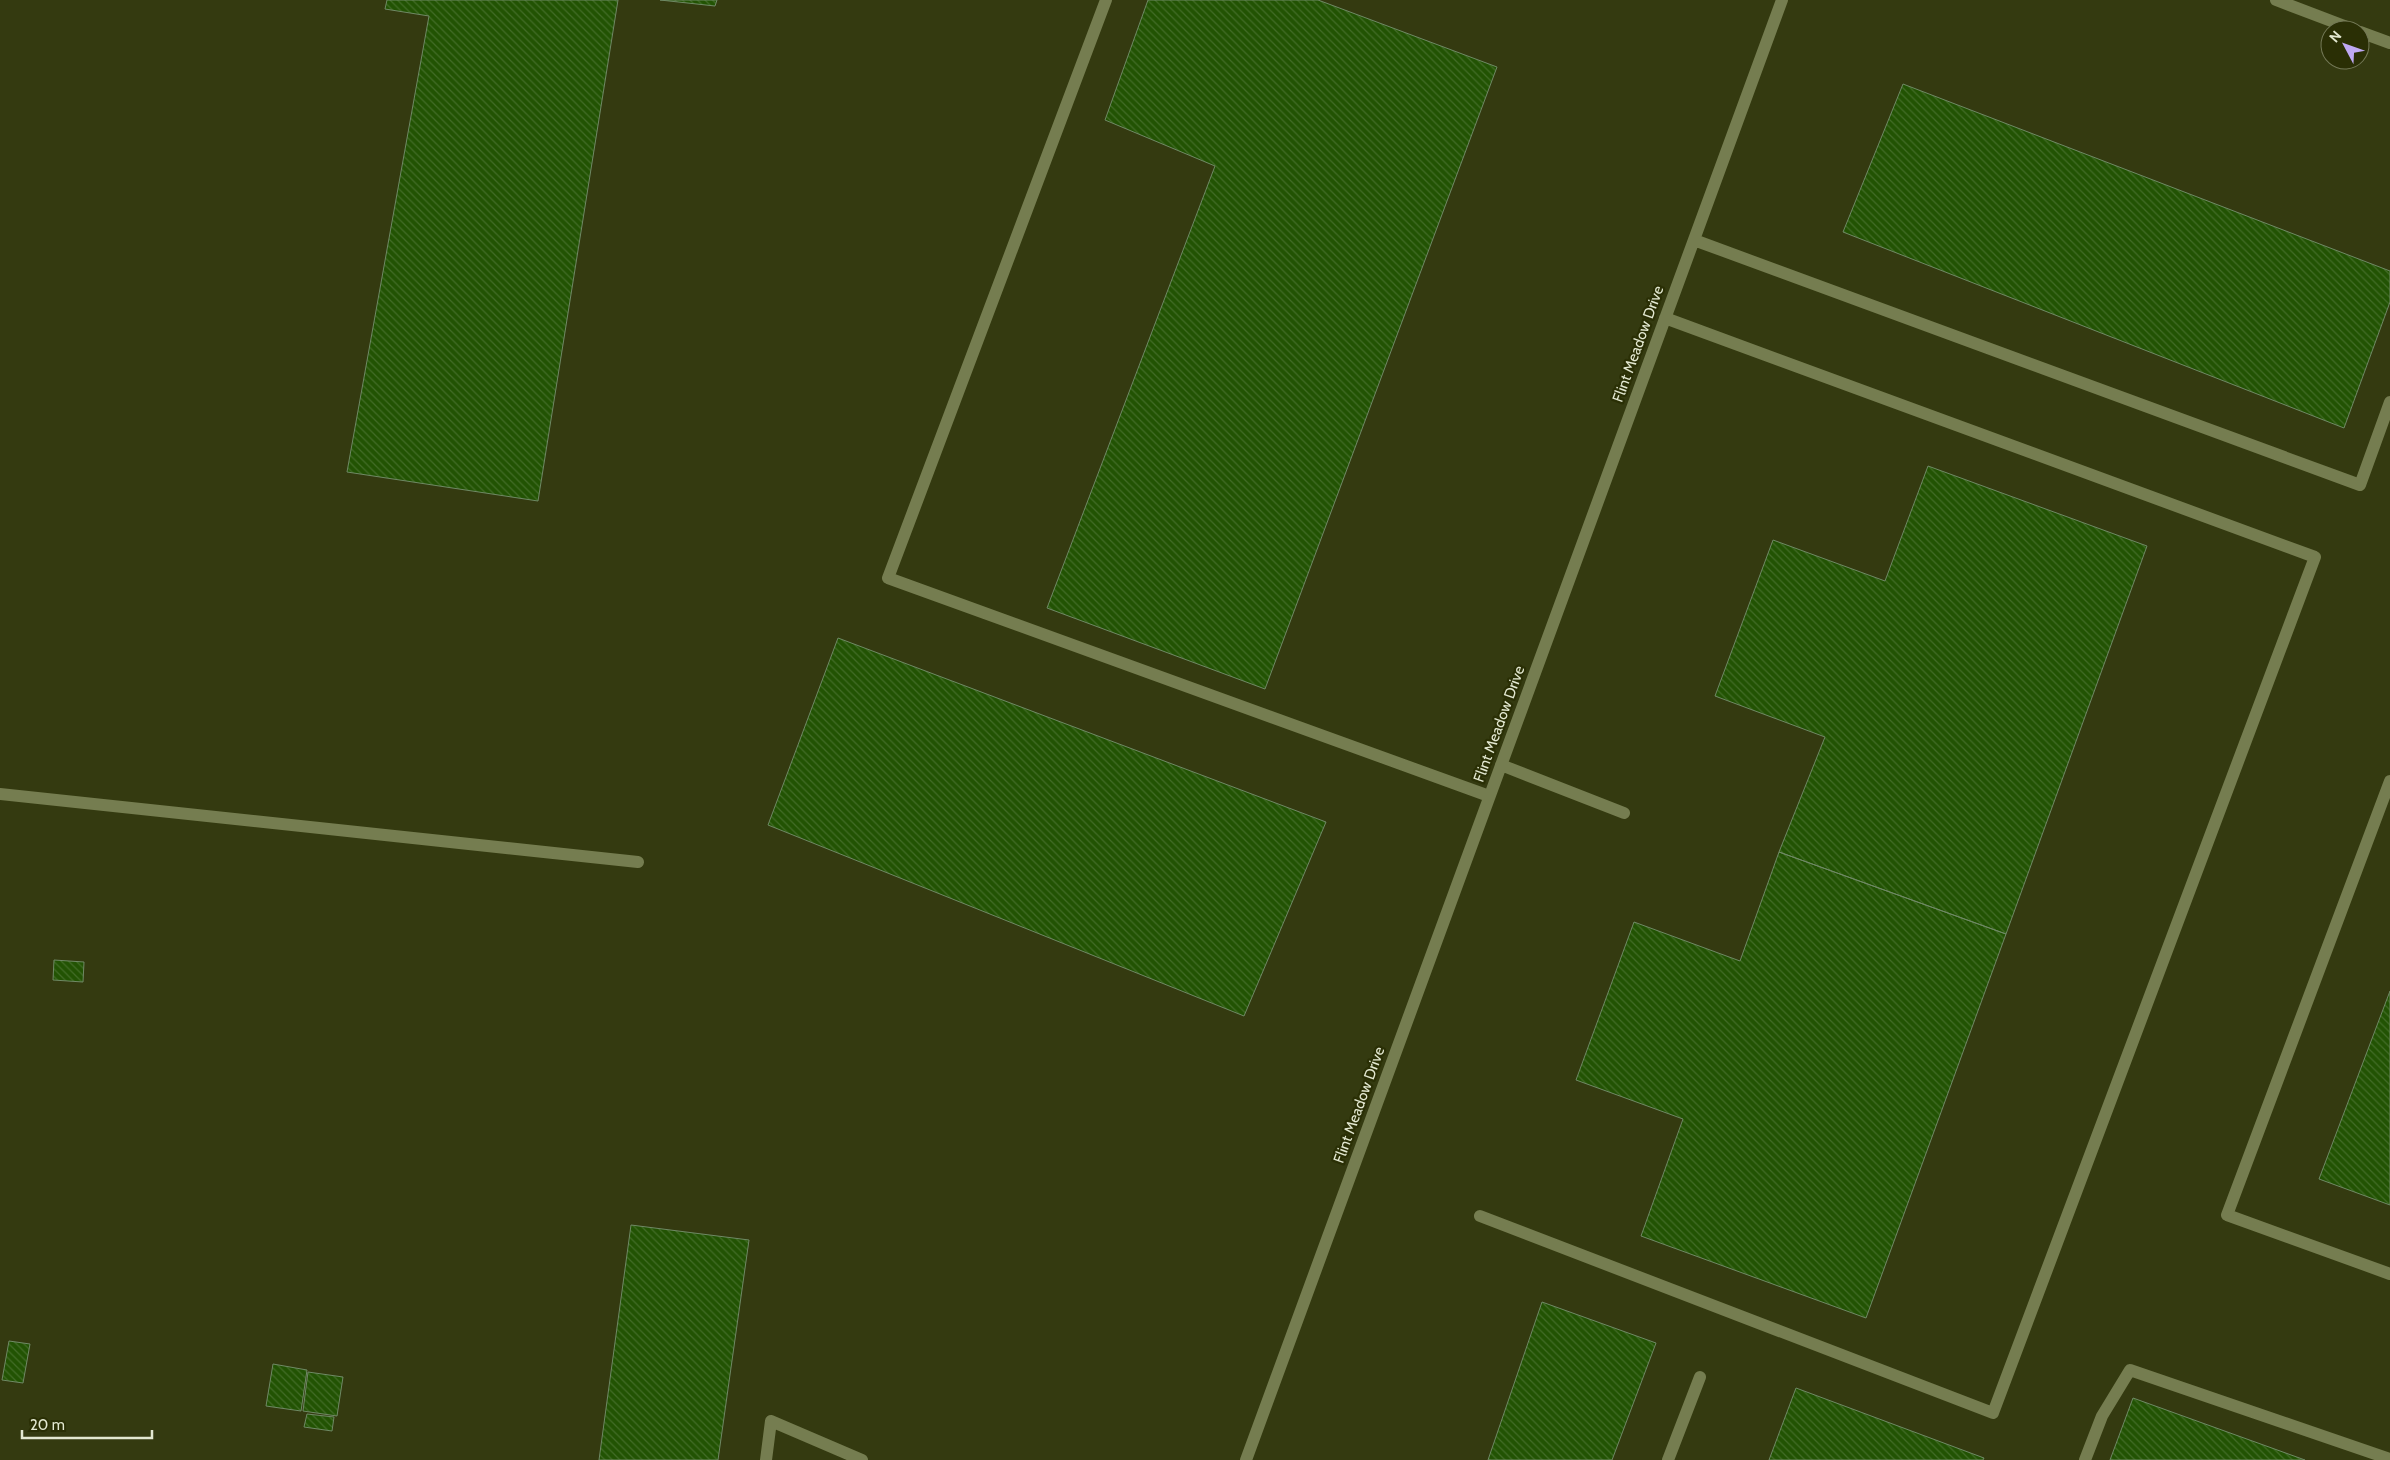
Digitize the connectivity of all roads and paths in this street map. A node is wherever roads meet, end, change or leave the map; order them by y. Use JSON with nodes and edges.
{"nodes":[{"id":1,"x":1106,"y":0,"type":"edge"},
{"id":2,"x":1782,"y":0,"type":"edge"},
{"id":3,"x":2276,"y":0,"type":"edge"},
{"id":4,"x":2329,"y":20,"type":"edge"},
{"id":5,"x":2370,"y":36,"type":"edge"},
{"id":6,"x":2390,"y":43,"type":"edge"},
{"id":7,"x":1694,"y":240,"type":"junction"},
{"id":8,"x":1665,"y":318,"type":"junction"},
{"id":9,"x":2390,"y":402,"type":"edge"},
{"id":10,"x":1501,"y":766,"type":"junction"},
{"id":11,"x":2390,"y":781,"type":"edge"},
{"id":12,"x":0,"y":794,"type":"edge"},
{"id":13,"x":1489,"y":796,"type":"junction"},
{"id":14,"x":1624,"y":813,"type":"dead end"},
{"id":15,"x":638,"y":862,"type":"dead end"},
{"id":16,"x":1480,"y":1216,"type":"dead end"},
{"id":17,"x":2390,"y":1274,"type":"edge"},
{"id":18,"x":1700,"y":1377,"type":"dead end"},
{"id":19,"x":766,"y":1460,"type":"edge"},
{"id":20,"x":862,"y":1460,"type":"edge"},
{"id":21,"x":1246,"y":1460,"type":"edge"},
{"id":22,"x":1668,"y":1460,"type":"edge"},
{"id":23,"x":2085,"y":1460,"type":"edge"},
{"id":24,"x":2390,"y":1460,"type":"edge"}],
"edges":[{"from":1,"to":13,"type":"street"},
{"from":2,"to":7,"type":"street","name":"Flint Meadow Drive"},
{"from":3,"to":4,"type":"street"},
{"from":5,"to":6,"type":"street"},
{"from":7,"to":8,"type":"street","name":"Flint Meadow Drive"},
{"from":7,"to":9,"type":"street"},
{"from":8,"to":10,"type":"street","name":"Flint Meadow Drive"},
{"from":8,"to":16,"type":"street"},
{"from":10,"to":13,"type":"street","name":"Flint Meadow Drive"},
{"from":10,"to":14,"type":"street"},
{"from":11,"to":17,"type":"street"},
{"from":12,"to":15,"type":"street"},
{"from":13,"to":21,"type":"street","name":"Flint Meadow Drive"},
{"from":18,"to":22,"type":"street"},
{"from":19,"to":20,"type":"street"},
{"from":23,"to":24,"type":"street"}]}
